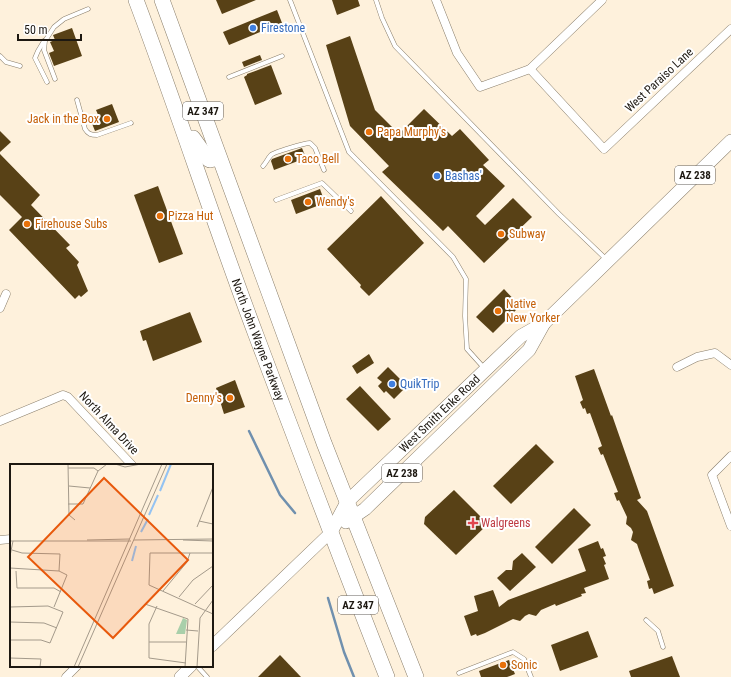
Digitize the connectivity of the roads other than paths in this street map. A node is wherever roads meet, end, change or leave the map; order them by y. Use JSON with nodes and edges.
{"nodes":[{"id":1,"x":136,"y":0,"type":"edge"},
{"id":2,"x":162,"y":0,"type":"edge"},
{"id":3,"x":290,"y":0,"type":"edge"},
{"id":4,"x":376,"y":0,"type":"edge"},
{"id":5,"x":436,"y":0,"type":"edge"},
{"id":6,"x":602,"y":0,"type":"edge"},
{"id":7,"x":88,"y":9,"type":"dead end"},
{"id":8,"x":731,"y":29,"type":"edge"},
{"id":9,"x":45,"y":41,"type":"junction"},
{"id":10,"x":0,"y":56,"type":"edge"},
{"id":11,"x":282,"y":56,"type":"dead end"},
{"id":12,"x":20,"y":66,"type":"dead end"},
{"id":13,"x":530,"y":69,"type":"junction"},
{"id":14,"x":230,"y":77,"type":"dead end"},
{"id":15,"x":55,"y":79,"type":"dead end"},
{"id":16,"x":47,"y":82,"type":"dead end"},
{"id":17,"x":77,"y":100,"type":"dead end"},
{"id":18,"x":178,"y":115,"type":"junction"},
{"id":19,"x":131,"y":123,"type":"dead end"},
{"id":20,"x":731,"y":141,"type":"edge"},
{"id":21,"x":219,"y":158,"type":"junction"},
{"id":22,"x":263,"y":166,"type":"dead end"},
{"id":23,"x":324,"y":170,"type":"dead end"},
{"id":24,"x":276,"y":200,"type":"dead end"},
{"id":25,"x":351,"y":211,"type":"dead end"},
{"id":26,"x":607,"y":260,"type":"junction"},
{"id":27,"x":6,"y":294,"type":"dead end"},
{"id":28,"x":0,"y":308,"type":"edge"},
{"id":29,"x":544,"y":323,"type":"junction"},
{"id":30,"x":731,"y":365,"type":"edge"},
{"id":31,"x":677,"y":367,"type":"dead end"},
{"id":32,"x":486,"y":370,"type":"junction"},
{"id":33,"x":0,"y":421,"type":"edge"},
{"id":34,"x":450,"y":427,"type":"junction"},
{"id":35,"x":731,"y":456,"type":"edge"},
{"id":36,"x":131,"y":464,"type":"edge"},
{"id":37,"x":347,"y":502,"type":"junction"},
{"id":38,"x":353,"y":517,"type":"junction"},
{"id":39,"x":731,"y":526,"type":"edge"},
{"id":40,"x":331,"y":532,"type":"junction"},
{"id":41,"x":10,"y":539,"type":"edge"},
{"id":42,"x":0,"y":540,"type":"edge"},
{"id":43,"x":646,"y":620,"type":"dead end"},
{"id":44,"x":213,"y":645,"type":"edge"},
{"id":45,"x":663,"y":647,"type":"dead end"},
{"id":46,"x":76,"y":667,"type":"edge"},
{"id":47,"x":190,"y":667,"type":"edge"},
{"id":48,"x":198,"y":667,"type":"edge"},
{"id":49,"x":459,"y":673,"type":"dead end"},
{"id":50,"x":66,"y":677,"type":"edge"},
{"id":51,"x":180,"y":677,"type":"edge"},
{"id":52,"x":207,"y":677,"type":"edge"},
{"id":53,"x":387,"y":677,"type":"edge"},
{"id":54,"x":416,"y":677,"type":"edge"},
{"id":55,"x":531,"y":677,"type":"edge"}],
"edges":[{"from":1,"to":18,"type":"highway","name":"North John Wayne Parkway","number":"AZ 347"},
{"from":2,"to":21,"type":"highway","number":"AZ 347"},
{"from":3,"to":32,"type":"lane"},
{"from":4,"to":26,"type":"lane"},
{"from":5,"to":13,"type":"street"},
{"from":6,"to":13,"type":"street"},
{"from":7,"to":9,"type":"lane"},
{"from":8,"to":13,"type":"street","name":"West Paraiso Lane"},
{"from":9,"to":15,"type":"lane"},
{"from":9,"to":16,"type":"lane"},
{"from":10,"to":12,"type":"lane"},
{"from":11,"to":14,"type":"lane"},
{"from":17,"to":19,"type":"lane"},
{"from":18,"to":21,"type":"highway"},
{"from":18,"to":40,"type":"highway","name":"North John Wayne Parkway","number":"AZ 347"},
{"from":20,"to":26,"type":"main road","name":"West Smith Enke Road","number":"AZ 238"},
{"from":21,"to":37,"type":"highway","number":"AZ 347"},
{"from":22,"to":23,"type":"lane"},
{"from":24,"to":25,"type":"lane"},
{"from":26,"to":29,"type":"main road","name":"West Smith Enke Road","number":"AZ 238"},
{"from":27,"to":28,"type":"street"},
{"from":29,"to":32,"type":"main road","name":"West Smith Enke Road","number":"AZ 238"},
{"from":29,"to":34,"type":"main road","name":"West Smith Enke Road","number":"AZ 238"},
{"from":30,"to":31,"type":"street"},
{"from":32,"to":34,"type":"main road"},
{"from":32,"to":37,"type":"main road","name":"West Smith Enke Road","number":"AZ 238"},
{"from":33,"to":36,"type":"street","name":"North Alma Drive"},
{"from":34,"to":38,"type":"main road","name":"West Smith Enke Road","number":"AZ 238"},
{"from":35,"to":39,"type":"street"},
{"from":37,"to":38,"type":"highway","number":"AZ 347"},
{"from":37,"to":40,"type":"main road","name":"West Smith Enke Road","number":"AZ 238"},
{"from":38,"to":40,"type":"main road","name":"West Smith Enke Road","number":"AZ 238"},
{"from":38,"to":54,"type":"highway","number":"AZ 347"},
{"from":40,"to":44,"type":"street","name":"West Smith Enke Road"},
{"from":40,"to":53,"type":"highway","name":"North John Wayne Parkway","number":"AZ 347"},
{"from":41,"to":42,"type":"street"},
{"from":43,"to":45,"type":"lane"},
{"from":46,"to":50,"type":"street"},
{"from":47,"to":51,"type":"street"},
{"from":48,"to":52,"type":"lane"},
{"from":49,"to":55,"type":"lane"}]}
